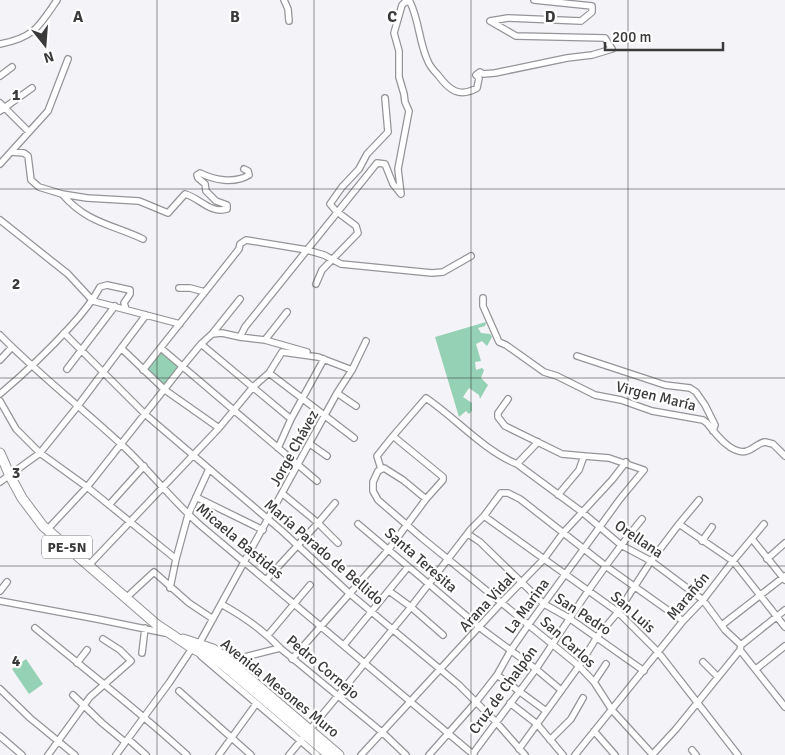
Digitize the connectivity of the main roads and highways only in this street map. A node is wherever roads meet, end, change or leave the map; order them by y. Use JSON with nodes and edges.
{"nodes":[{"id":1,"x":0,"y":452,"type":"edge"},
{"id":2,"x":195,"y":645,"type":"junction"},
{"id":3,"x":305,"y":736,"type":"junction"},
{"id":4,"x":329,"y":755,"type":"edge"},
{"id":5,"x":339,"y":755,"type":"edge"}],
"edges":[{"from":1,"to":2,"type":"highway","number":"PE-5N"},
{"from":2,"to":3,"type":"highway","number":"PE-5N"},
{"from":2,"to":3,"type":"highway","name":"Avenida Mesones Muro","number":"PE-5N"},
{"from":3,"to":4,"type":"highway","number":"PE-5N"},
{"from":3,"to":5,"type":"highway","name":"Avenida Mesones Muro","number":"PE-5N"}]}
